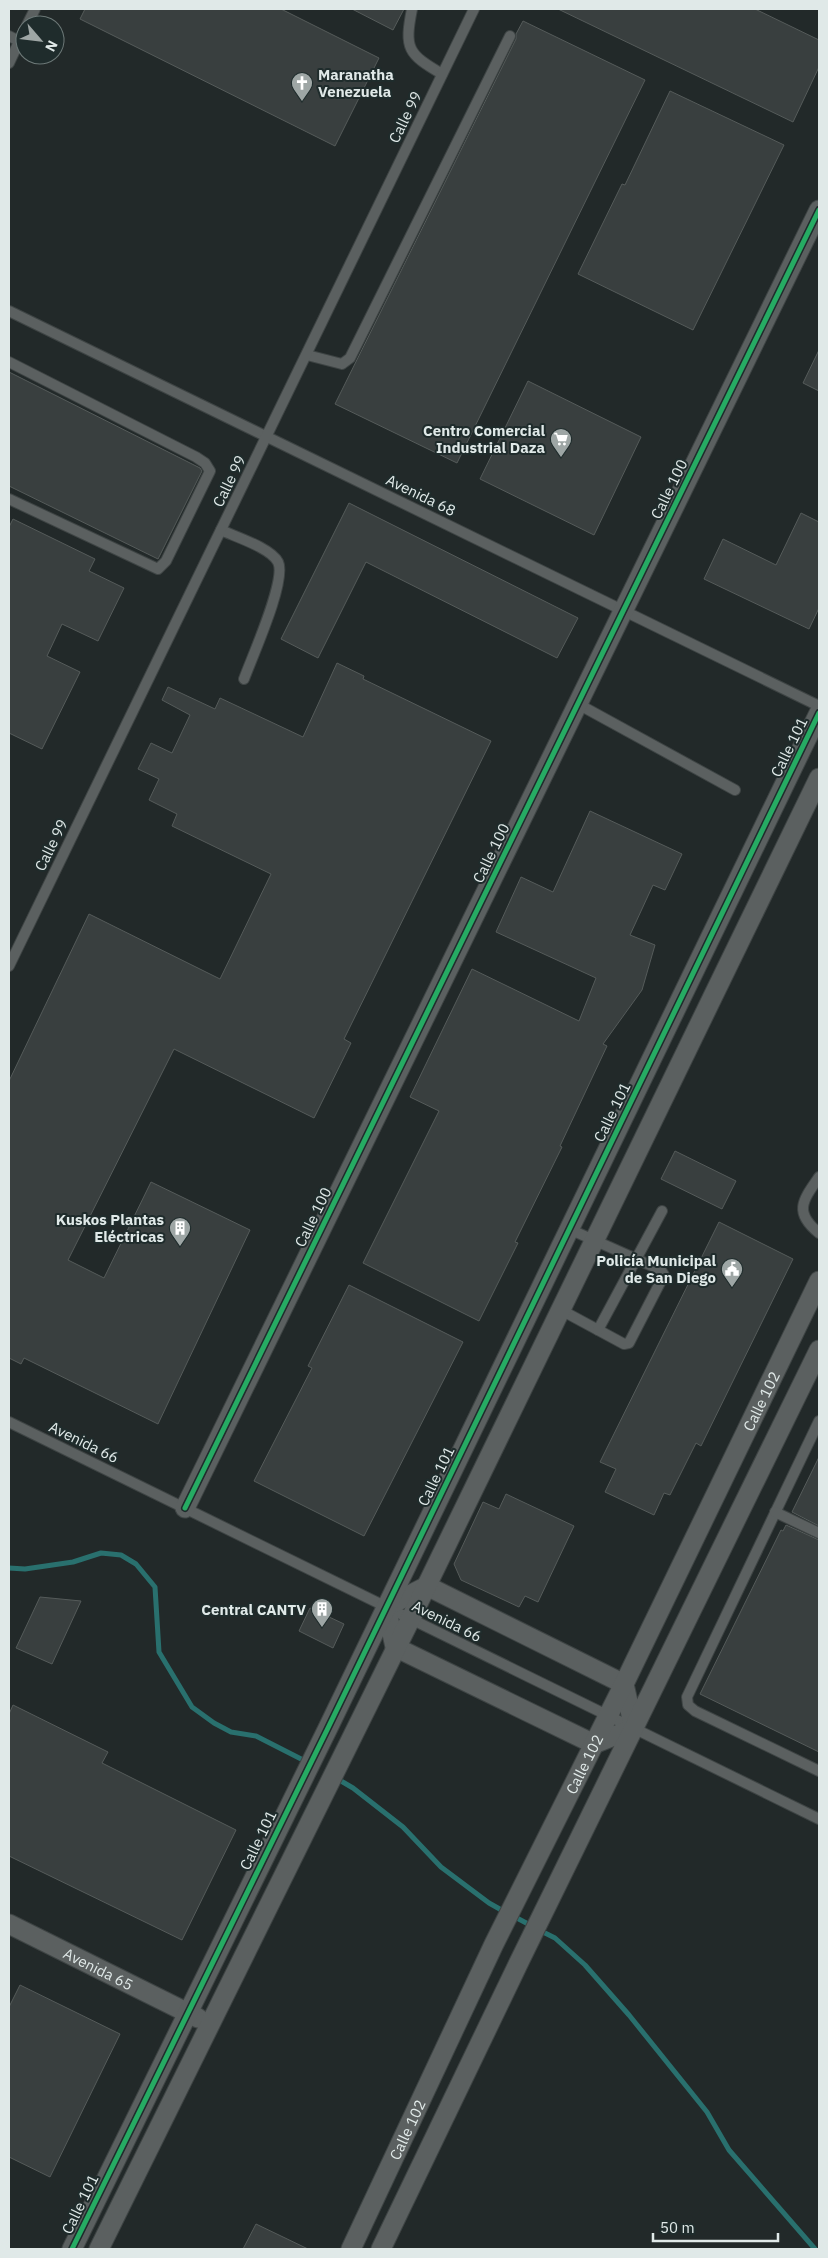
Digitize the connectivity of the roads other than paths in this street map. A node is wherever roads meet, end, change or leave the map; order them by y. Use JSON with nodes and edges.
{"nodes":[{"id":1,"x":412,"y":9,"type":"edge"},
{"id":2,"x":474,"y":9,"type":"edge"},
{"id":3,"x":510,"y":36,"type":"dead end"},
{"id":4,"x":15,"y":49,"type":"edge"},
{"id":5,"x":9,"y":62,"type":"edge"},
{"id":6,"x":442,"y":74,"type":"junction"},
{"id":7,"x":819,"y":210,"type":"edge"},
{"id":8,"x":9,"y":311,"type":"edge"},
{"id":9,"x":307,"y":355,"type":"junction"},
{"id":10,"x":9,"y":362,"type":"edge"},
{"id":11,"x":267,"y":437,"type":"junction"},
{"id":12,"x":9,"y":499,"type":"edge"},
{"id":13,"x":222,"y":530,"type":"junction"},
{"id":14,"x":623,"y":610,"type":"junction"},
{"id":15,"x":244,"y":678,"type":"dead end"},
{"id":16,"x":578,"y":704,"type":"junction"},
{"id":17,"x":819,"y":706,"type":"edge"},
{"id":18,"x":819,"y":713,"type":"edge"},
{"id":19,"x":819,"y":778,"type":"edge"},
{"id":20,"x":735,"y":790,"type":"dead end"},
{"id":21,"x":9,"y":966,"type":"edge"},
{"id":22,"x":819,"y":1177,"type":"edge"},
{"id":23,"x":662,"y":1211,"type":"dead end"},
{"id":24,"x":570,"y":1229,"type":"junction"},
{"id":25,"x":819,"y":1233,"type":"edge"},
{"id":26,"x":595,"y":1240,"type":"junction"},
{"id":27,"x":635,"y":1258,"type":"junction"},
{"id":28,"x":819,"y":1281,"type":"edge"},
{"id":29,"x":561,"y":1310,"type":"junction"},
{"id":30,"x":598,"y":1330,"type":"junction"},
{"id":31,"x":819,"y":1350,"type":"edge"},
{"id":32,"x":819,"y":1421,"type":"edge"},
{"id":33,"x":9,"y":1422,"type":"edge"},
{"id":34,"x":185,"y":1508,"type":"junction"},
{"id":35,"x":775,"y":1512,"type":"junction"},
{"id":36,"x":819,"y":1534,"type":"edge"},
{"id":37,"x":427,"y":1586,"type":"junction"},
{"id":38,"x":386,"y":1607,"type":"junction"},
{"id":39,"x":410,"y":1620,"type":"junction"},
{"id":40,"x":395,"y":1647,"type":"junction"},
{"id":41,"x":624,"y":1684,"type":"junction"},
{"id":42,"x":608,"y":1715,"type":"junction"},
{"id":43,"x":634,"y":1728,"type":"junction"},
{"id":44,"x":594,"y":1744,"type":"junction"},
{"id":45,"x":819,"y":1771,"type":"edge"},
{"id":46,"x":819,"y":1819,"type":"edge"},
{"id":47,"x":9,"y":1924,"type":"edge"},
{"id":48,"x":188,"y":2012,"type":"junction"},
{"id":49,"x":211,"y":2024,"type":"junction"},
{"id":50,"x":72,"y":2249,"type":"edge"},
{"id":51,"x":99,"y":2249,"type":"edge"},
{"id":52,"x":351,"y":2249,"type":"edge"},
{"id":53,"x":381,"y":2249,"type":"edge"}],
"edges":[{"from":1,"to":6,"type":"lane"},
{"from":2,"to":6,"type":"lane","name":"Calle 99"},
{"from":3,"to":9,"type":"lane"},
{"from":4,"to":5,"type":"lane"},
{"from":6,"to":9,"type":"lane","name":"Calle 99"},
{"from":7,"to":14,"type":"street","name":"Calle 100"},
{"from":8,"to":11,"type":"lane","name":"Avenida 68"},
{"from":9,"to":11,"type":"lane","name":"Calle 99"},
{"from":10,"to":12,"type":"lane"},
{"from":11,"to":13,"type":"lane","name":"Calle 99"},
{"from":11,"to":14,"type":"lane","name":"Avenida 68"},
{"from":13,"to":15,"type":"lane"},
{"from":13,"to":21,"type":"lane","name":"Calle 99"},
{"from":14,"to":16,"type":"street","name":"Calle 100"},
{"from":14,"to":17,"type":"lane","name":"Avenida 68"},
{"from":16,"to":20,"type":"lane"},
{"from":16,"to":34,"type":"street","name":"Calle 100"},
{"from":18,"to":24,"type":"street","name":"Calle 101"},
{"from":19,"to":26,"type":"street"},
{"from":22,"to":25,"type":"lane"},
{"from":23,"to":27,"type":"lane"},
{"from":24,"to":26,"type":"lane"},
{"from":24,"to":38,"type":"street","name":"Calle 101"},
{"from":26,"to":27,"type":"lane"},
{"from":26,"to":29,"type":"street"},
{"from":27,"to":30,"type":"lane"},
{"from":27,"to":30,"type":"lane"},
{"from":28,"to":41,"type":"street","name":"Calle 102"},
{"from":29,"to":30,"type":"lane"},
{"from":29,"to":37,"type":"street"},
{"from":31,"to":43,"type":"street","name":"Calle 102"},
{"from":32,"to":35,"type":"lane"},
{"from":33,"to":34,"type":"lane","name":"Avenida 66"},
{"from":34,"to":38,"type":"lane","name":"Avenida 66"},
{"from":35,"to":36,"type":"lane"},
{"from":35,"to":45,"type":"lane"},
{"from":37,"to":38,"type":"street"},
{"from":37,"to":39,"type":"street"},
{"from":37,"to":41,"type":"street"},
{"from":38,"to":39,"type":"lane","name":"Avenida 66"},
{"from":38,"to":40,"type":"street"},
{"from":38,"to":48,"type":"street","name":"Calle 101"},
{"from":39,"to":40,"type":"street"},
{"from":39,"to":42,"type":"lane","name":"Avenida 66"},
{"from":40,"to":44,"type":"street"},
{"from":40,"to":49,"type":"street"},
{"from":41,"to":42,"type":"street","name":"Calle 102"},
{"from":41,"to":43,"type":"street"},
{"from":42,"to":43,"type":"lane","name":"Avenida 66"},
{"from":42,"to":44,"type":"street","name":"Calle 102"},
{"from":43,"to":44,"type":"street"},
{"from":43,"to":46,"type":"lane","name":"Avenida 66"},
{"from":43,"to":53,"type":"street","name":"Calle 102"},
{"from":44,"to":52,"type":"street","name":"Calle 102"},
{"from":47,"to":48,"type":"street","name":"Avenida 65"},
{"from":48,"to":49,"type":"street","name":"Avenida 65"},
{"from":48,"to":50,"type":"street","name":"Calle 101"},
{"from":49,"to":51,"type":"street"}]}
